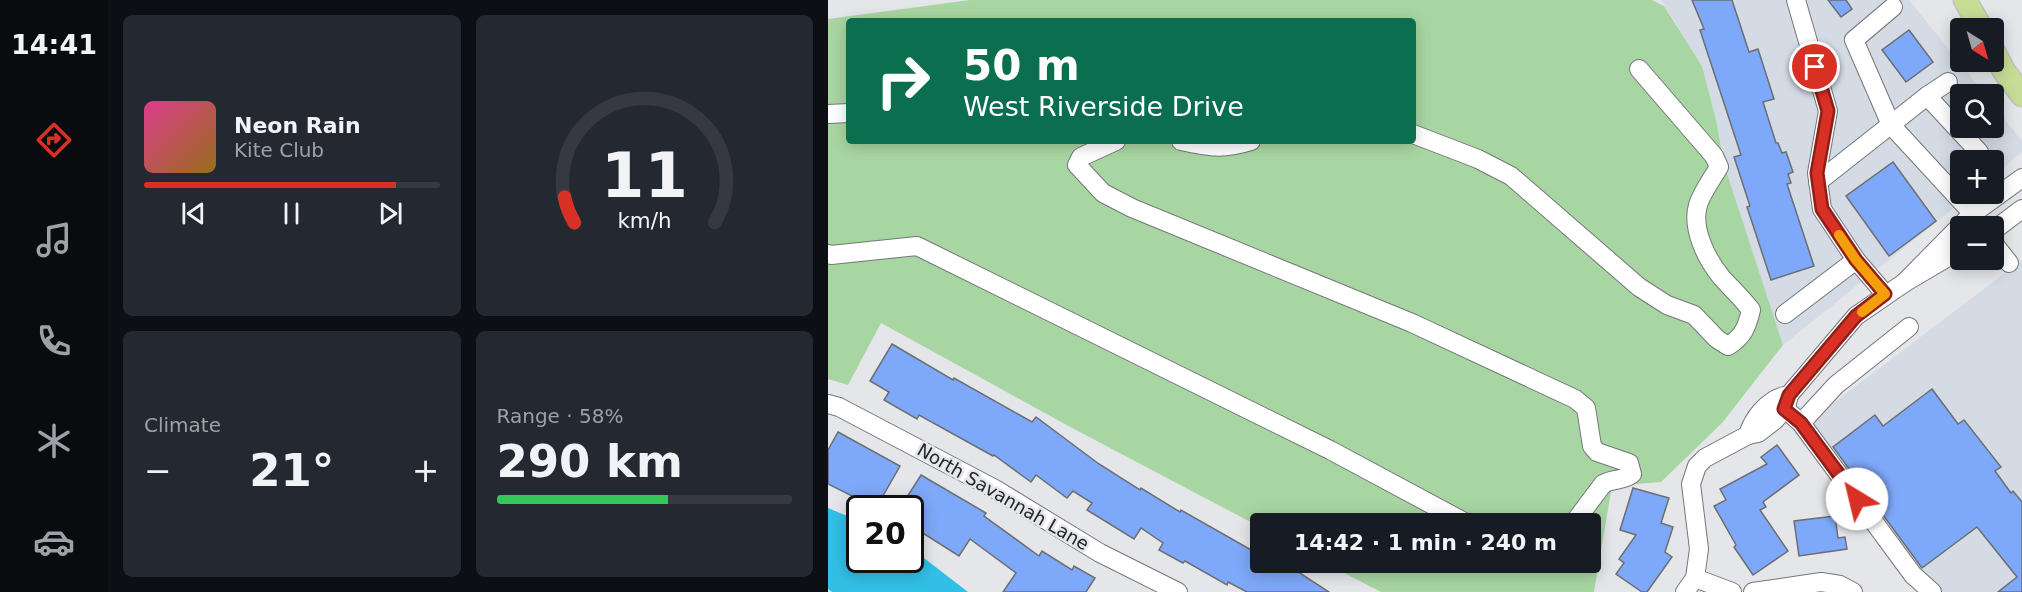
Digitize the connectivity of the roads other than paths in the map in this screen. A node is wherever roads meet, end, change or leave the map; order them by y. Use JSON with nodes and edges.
{"nodes":[{"id":1,"x":1796,"y":0,"type":"edge"},
{"id":2,"x":1965,"y":0,"type":"edge"},
{"id":3,"x":1893,"y":7,"type":"dead end"},
{"id":4,"x":1975,"y":18,"type":"edge"},
{"id":5,"x":1639,"y":69,"type":"dead end"},
{"id":6,"x":2004,"y":71,"type":"edge"},
{"id":7,"x":1948,"y":82,"type":"dead end"},
{"id":8,"x":2022,"y":95,"type":"edge"},
{"id":9,"x":1927,"y":96,"type":"junction"},
{"id":10,"x":846,"y":113,"type":"edge"},
{"id":11,"x":828,"y":114,"type":"edge"},
{"id":12,"x":1891,"y":125,"type":"junction"},
{"id":13,"x":1416,"y":135,"type":"edge"},
{"id":14,"x":1109,"y":144,"type":"edge"},
{"id":15,"x":1195,"y":144,"type":"edge"},
{"id":16,"x":1242,"y":144,"type":"edge"},
{"id":17,"x":1977,"y":150,"type":"edge"},
{"id":18,"x":2022,"y":178,"type":"edge"},
{"id":19,"x":1818,"y":182,"type":"junction"},
{"id":20,"x":2022,"y":208,"type":"edge"},
{"id":21,"x":1973,"y":214,"type":"junction"},
{"id":22,"x":2004,"y":222,"type":"edge"},
{"id":23,"x":828,"y":254,"type":"edge"},
{"id":24,"x":1950,"y":256,"type":"edge"},
{"id":25,"x":2004,"y":257,"type":"edge"},
{"id":26,"x":1856,"y":260,"type":"junction"},
{"id":27,"x":2009,"y":263,"type":"dead end"},
{"id":28,"x":1904,"y":283,"type":"junction"},
{"id":29,"x":1885,"y":294,"type":"junction"},
{"id":30,"x":1785,"y":314,"type":"dead end"},
{"id":31,"x":1909,"y":327,"type":"dead end"},
{"id":32,"x":1783,"y":401,"type":"junction"},
{"id":33,"x":828,"y":404,"type":"edge"},
{"id":34,"x":1801,"y":423,"type":"junction"},
{"id":35,"x":1447,"y":513,"type":"edge"},
{"id":36,"x":1582,"y":513,"type":"edge"},
{"id":37,"x":1690,"y":585,"type":"edge"},
{"id":38,"x":1178,"y":592,"type":"edge"},
{"id":39,"x":1732,"y":592,"type":"edge"},
{"id":40,"x":1753,"y":592,"type":"edge"},
{"id":41,"x":1852,"y":592,"type":"edge"},
{"id":42,"x":1932,"y":592,"type":"edge"}],
"edges":[{"from":1,"to":19,"type":"street"},
{"from":2,"to":4,"type":"main road"},
{"from":3,"to":12,"type":"street"},
{"from":5,"to":13,"type":"street"},
{"from":6,"to":8,"type":"main road"},
{"from":7,"to":9,"type":"street"},
{"from":9,"to":12,"type":"street"},
{"from":9,"to":17,"type":"street"},
{"from":10,"to":11,"type":"street"},
{"from":12,"to":19,"type":"street"},
{"from":12,"to":21,"type":"street"},
{"from":14,"to":36,"type":"street"},
{"from":15,"to":16,"type":"street"},
{"from":18,"to":21,"type":"street"},
{"from":19,"to":26,"type":"street"},
{"from":20,"to":22,"type":"street"},
{"from":21,"to":28,"type":"street"},
{"from":23,"to":35,"type":"street"},
{"from":24,"to":28,"type":"street"},
{"from":25,"to":27,"type":"street"},
{"from":26,"to":29,"type":"street"},
{"from":26,"to":30,"type":"street"},
{"from":28,"to":29,"type":"street"},
{"from":29,"to":32,"type":"street"},
{"from":31,"to":34,"type":"street"},
{"from":32,"to":34,"type":"street"},
{"from":32,"to":37,"type":"street"},
{"from":33,"to":38,"type":"street","name":"North Savannah Lane"},
{"from":34,"to":42,"type":"street"},
{"from":37,"to":39,"type":"street"},
{"from":40,"to":41,"type":"street"}]}
